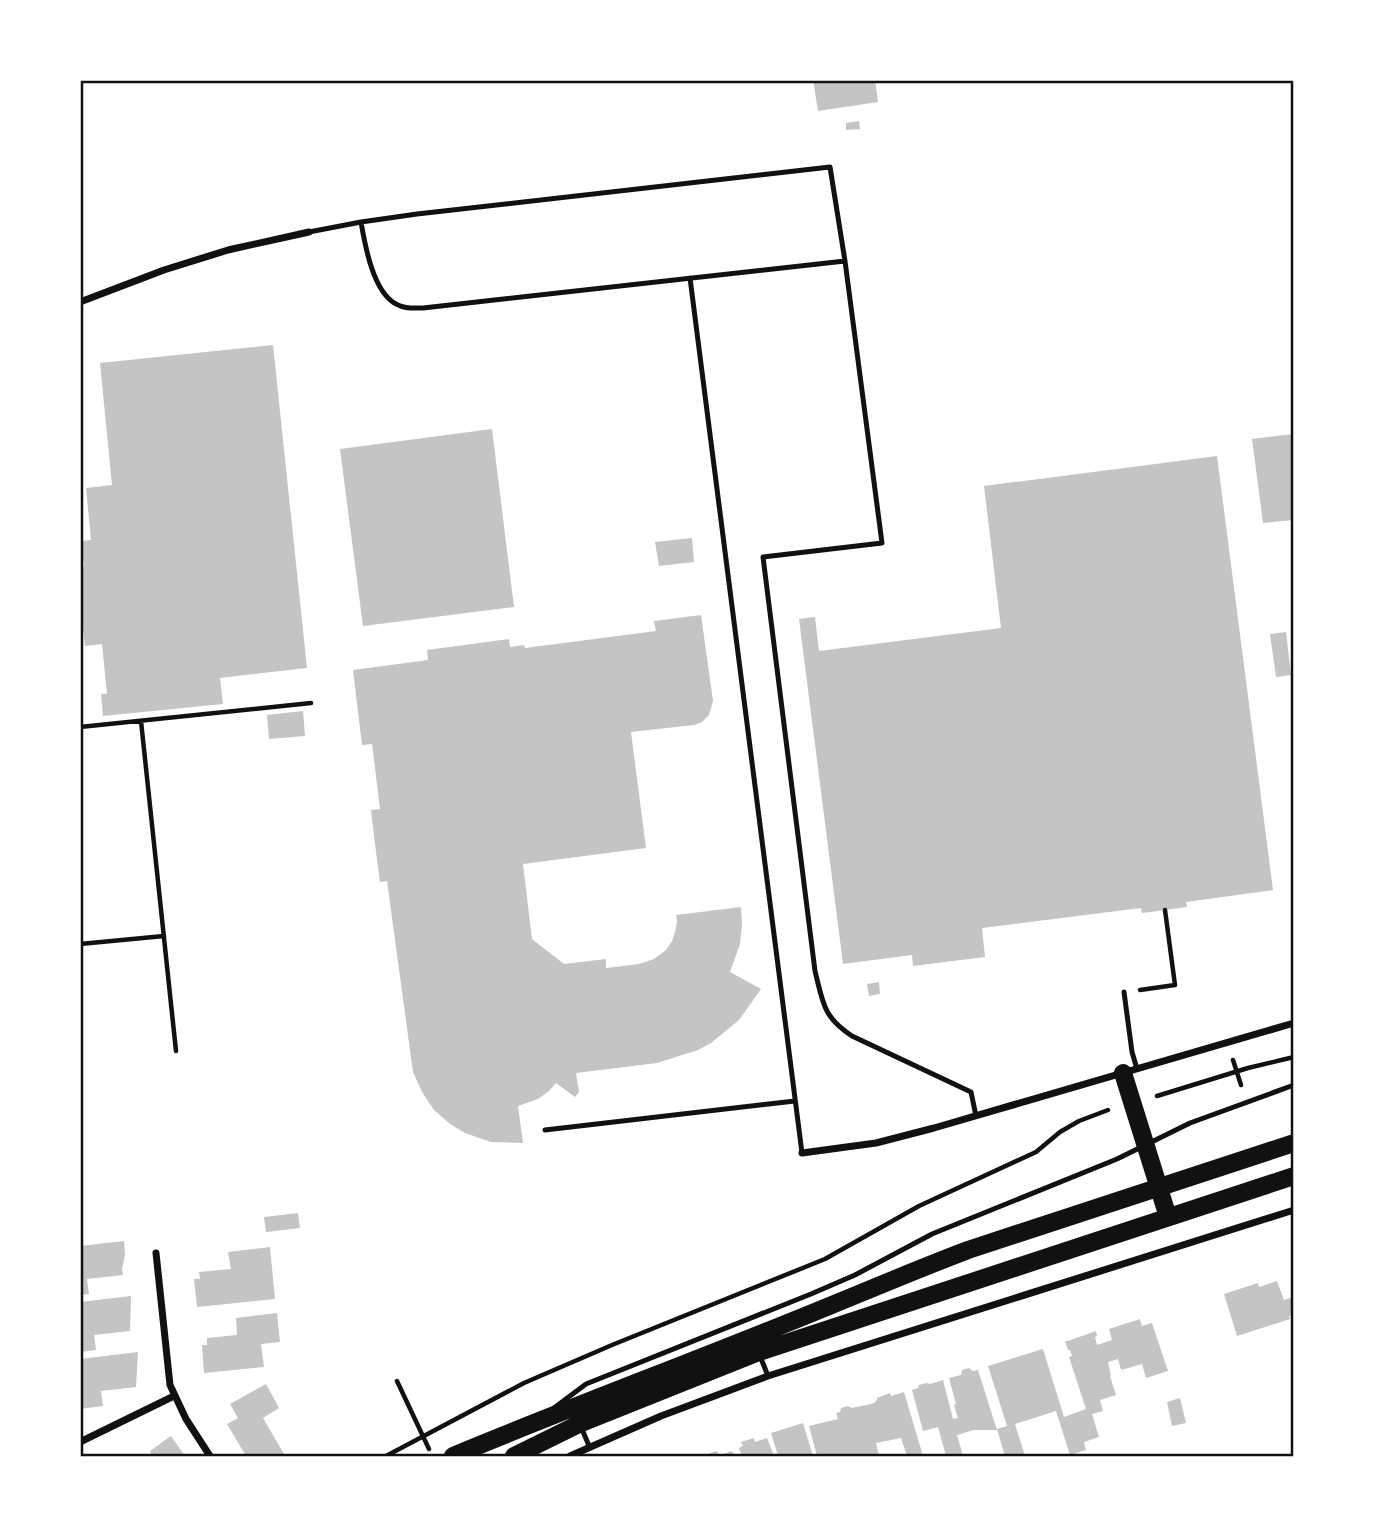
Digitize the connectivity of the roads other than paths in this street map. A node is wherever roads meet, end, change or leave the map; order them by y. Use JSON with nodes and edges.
{"nodes":[{"id":1,"x":360,"y":222,"type":"junction"},
{"id":2,"x":309,"y":232,"type":"joint"},
{"id":3,"x":845,"y":261,"type":"junction"},
{"id":4,"x":690,"y":278,"type":"junction"},
{"id":5,"x":80,"y":302,"type":"edge"},
{"id":6,"x":1124,"y":992,"type":"road end"},
{"id":7,"x":1293,"y":1023,"type":"edge"},
{"id":8,"x":1130,"y":1071,"type":"junction"},
{"id":9,"x":1293,"y":1085,"type":"edge"},
{"id":10,"x":795,"y":1101,"type":"junction"},
{"id":11,"x":975,"y":1116,"type":"junction"},
{"id":12,"x":545,"y":1130,"type":"dead end"},
{"id":13,"x":1293,"y":1143,"type":"edge"},
{"id":14,"x":1145,"y":1145,"type":"junction"},
{"id":15,"x":802,"y":1153,"type":"joint"},
{"id":16,"x":1293,"y":1176,"type":"edge"},
{"id":17,"x":1158,"y":1187,"type":"junction"},
{"id":18,"x":1293,"y":1210,"type":"edge"},
{"id":19,"x":1168,"y":1217,"type":"junction"},
{"id":20,"x":156,"y":1253,"type":"dead end"},
{"id":21,"x":759,"y":1352,"type":"junction"},
{"id":22,"x":768,"y":1376,"type":"junction"},
{"id":23,"x":174,"y":1396,"type":"junction"},
{"id":24,"x":576,"y":1416,"type":"junction"},
{"id":25,"x":532,"y":1424,"type":"junction"},
{"id":26,"x":80,"y":1442,"type":"edge"},
{"id":27,"x":590,"y":1448,"type":"junction"},
{"id":28,"x":210,"y":1457,"type":"edge"},
{"id":29,"x":453,"y":1457,"type":"edge"},
{"id":30,"x":514,"y":1457,"type":"edge"},
{"id":31,"x":570,"y":1457,"type":"edge"}],
"edges":[{"from":1,"to":2,"type":"lane"},
{"from":1,"to":3,"type":"lane"},
{"from":1,"to":4,"type":"lane"},
{"from":2,"to":5,"type":"street"},
{"from":3,"to":4,"type":"lane"},
{"from":3,"to":11,"type":"lane"},
{"from":4,"to":10,"type":"lane"},
{"from":6,"to":8,"type":"lane"},
{"from":7,"to":8,"type":"street"},
{"from":8,"to":11,"type":"street"},
{"from":8,"to":14,"type":"main road"},
{"from":9,"to":14,"type":"lane"},
{"from":10,"to":12,"type":"lane"},
{"from":10,"to":15,"type":"lane"},
{"from":11,"to":15,"type":"street"},
{"from":13,"to":17,"type":"main road"},
{"from":14,"to":17,"type":"main road"},
{"from":14,"to":25,"type":"lane"},
{"from":16,"to":19,"type":"main road"},
{"from":17,"to":19,"type":"main road"},
{"from":17,"to":24,"type":"main road"},
{"from":18,"to":22,"type":"street"},
{"from":19,"to":21,"type":"main road"},
{"from":20,"to":23,"type":"street"},
{"from":21,"to":22,"type":"lane"},
{"from":21,"to":24,"type":"main road"},
{"from":22,"to":27,"type":"street"},
{"from":23,"to":26,"type":"street"},
{"from":23,"to":28,"type":"street"},
{"from":24,"to":25,"type":"main road"},
{"from":24,"to":27,"type":"lane"},
{"from":24,"to":30,"type":"main road"},
{"from":25,"to":29,"type":"main road"},
{"from":27,"to":31,"type":"street"}]}
